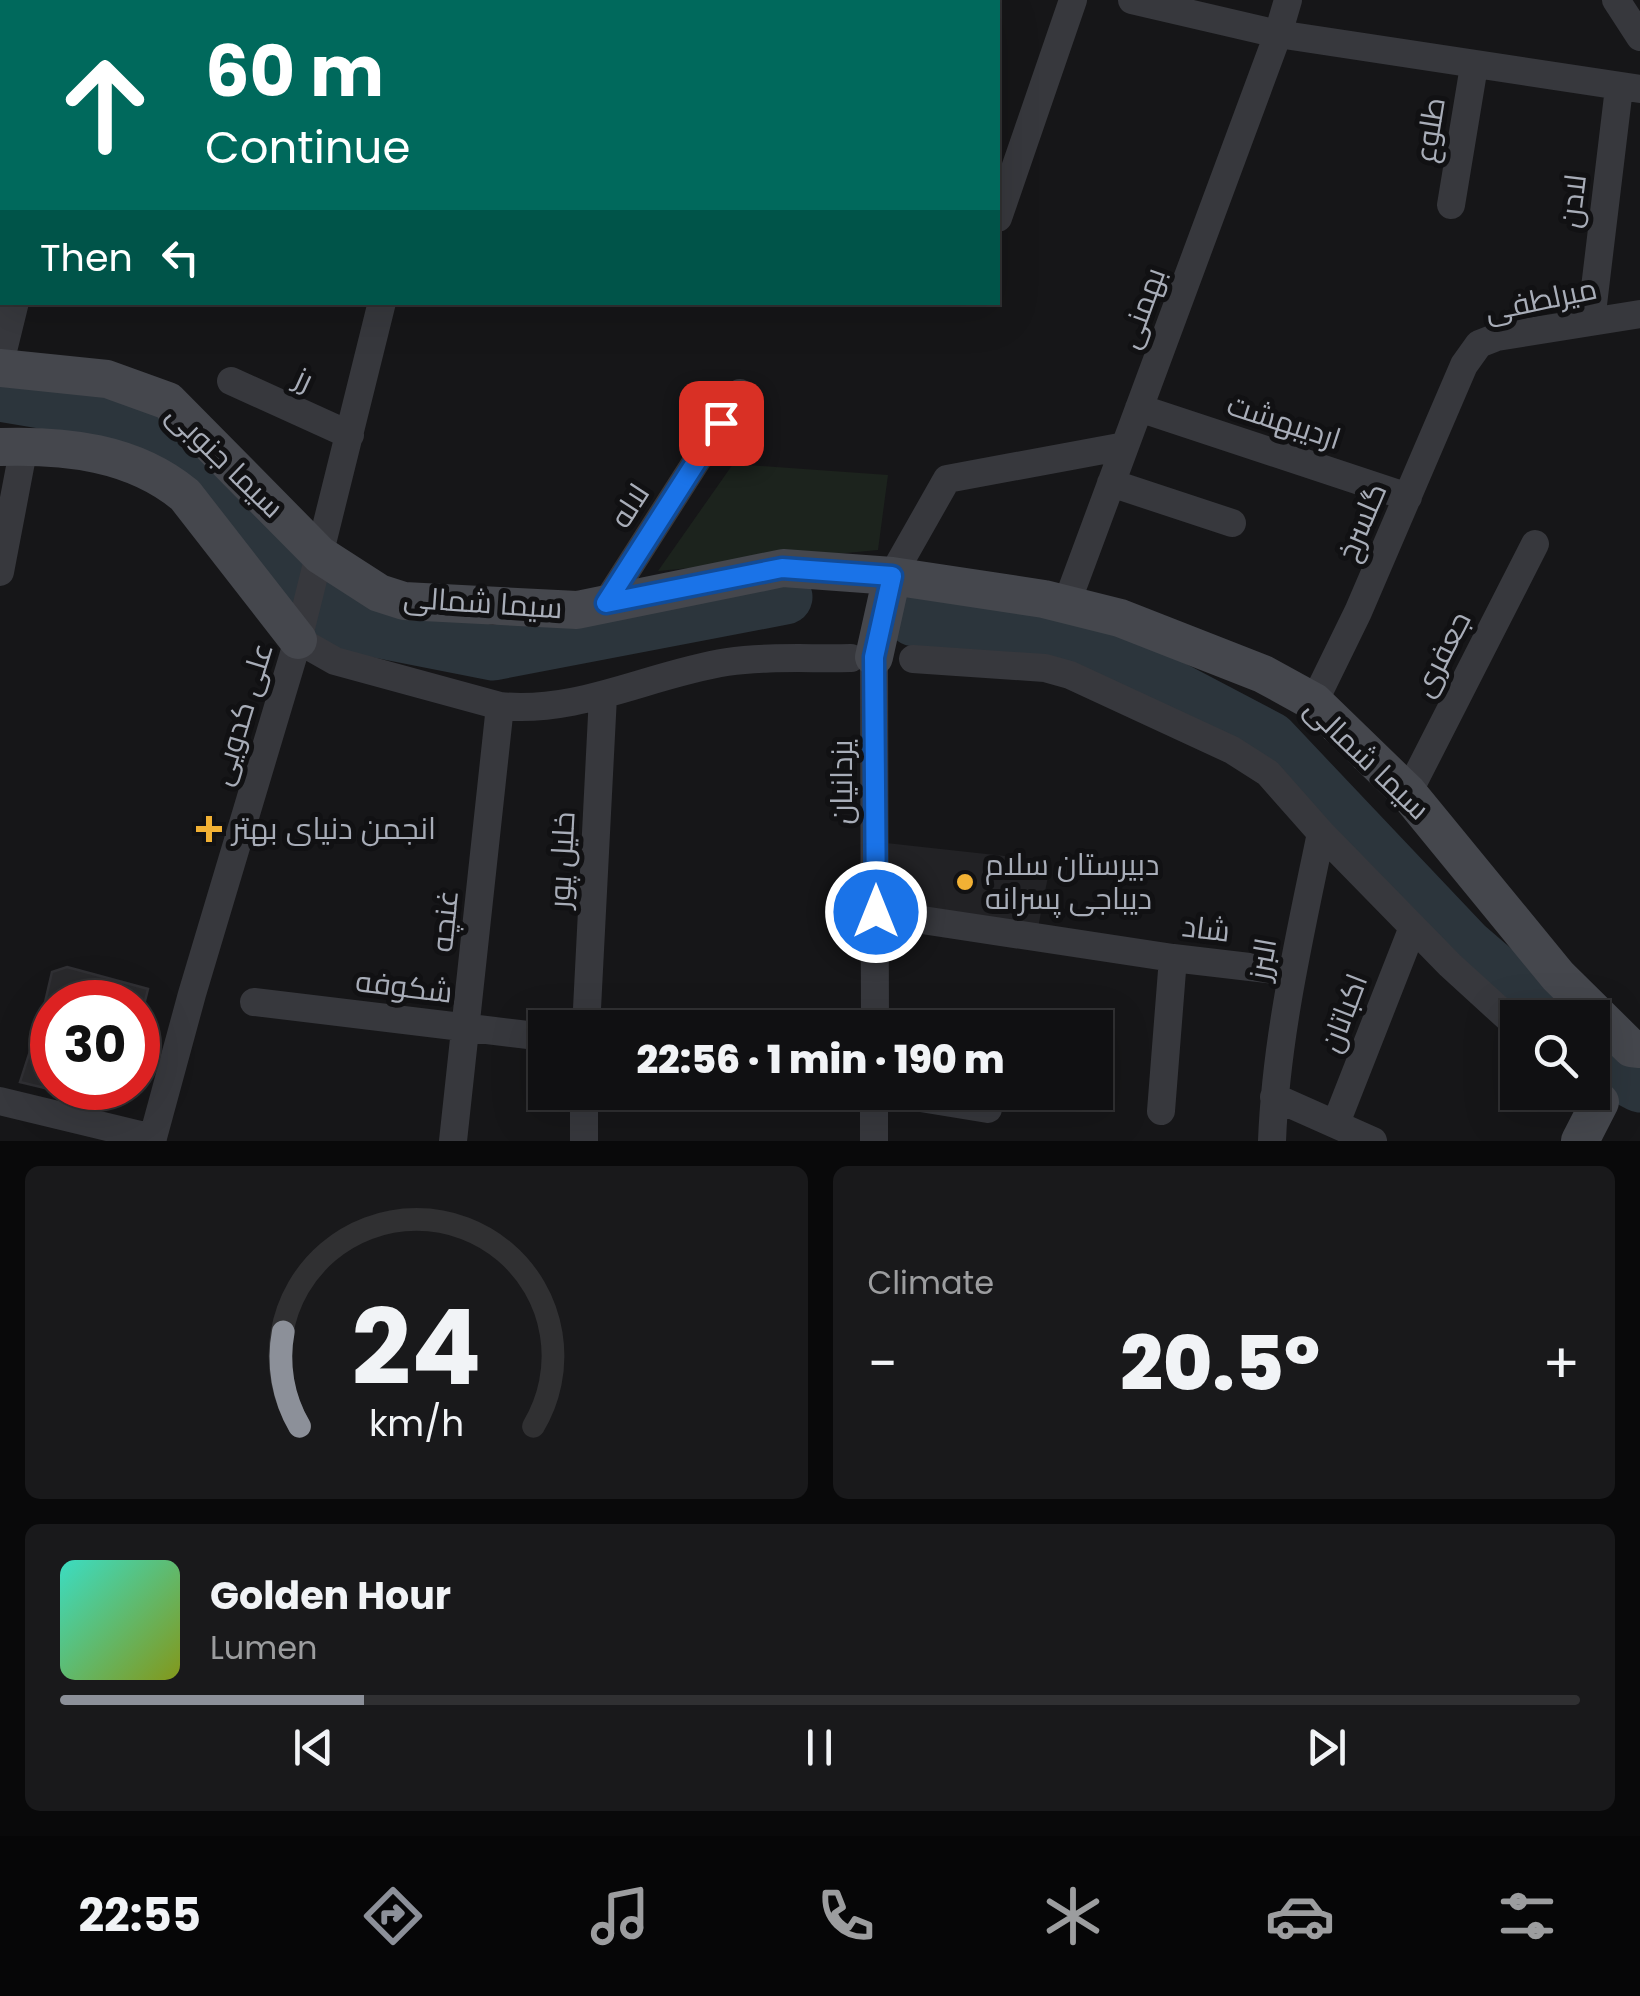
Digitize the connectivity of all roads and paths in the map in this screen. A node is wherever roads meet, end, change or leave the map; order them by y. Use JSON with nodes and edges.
{"nodes":[{"id":1,"x":1073,"y":0,"type":"edge"},
{"id":2,"x":1132,"y":0,"type":"edge"},
{"id":3,"x":1288,"y":0,"type":"edge"},
{"id":4,"x":1616,"y":0,"type":"edge"},
{"id":5,"x":1278,"y":34,"type":"junction"},
{"id":6,"x":1640,"y":37,"type":"edge"},
{"id":7,"x":1474,"y":66,"type":"junction"},
{"id":8,"x":1630,"y":89,"type":"edge"},
{"id":9,"x":1452,"y":205,"type":"dead end"},
{"id":10,"x":1000,"y":212,"type":"edge"},
{"id":11,"x":15,"y":305,"type":"edge"},
{"id":12,"x":381,"y":305,"type":"edge"},
{"id":13,"x":1640,"y":314,"type":"edge"},
{"id":14,"x":1591,"y":321,"type":"junction"},
{"id":15,"x":0,"y":365,"type":"edge"},
{"id":16,"x":1464,"y":365,"type":"joint"},
{"id":17,"x":231,"y":382,"type":"dead end"},
{"id":18,"x":740,"y":393,"type":"dead end"},
{"id":19,"x":1139,"y":408,"type":"junction"},
{"id":20,"x":350,"y":436,"type":"junction"},
{"id":21,"x":1124,"y":446,"type":"junction"},
{"id":22,"x":12,"y":447,"type":"edge"},
{"id":23,"x":1111,"y":483,"type":"junction"},
{"id":24,"x":1408,"y":497,"type":"junction"},
{"id":25,"x":1232,"y":523,"type":"dead end"},
{"id":26,"x":1535,"y":544,"type":"dead end"},
{"id":27,"x":320,"y":555,"type":"junction"},
{"id":28,"x":0,"y":572,"type":"edge"},
{"id":29,"x":892,"y":576,"type":"junction"},
{"id":30,"x":606,"y":603,"type":"junction"},
{"id":31,"x":1066,"y":605,"type":"junction"},
{"id":32,"x":298,"y":640,"type":"junction"},
{"id":33,"x":863,"y":657,"type":"junction"},
{"id":34,"x":913,"y":659,"type":"dead end"},
{"id":35,"x":603,"y":696,"type":"junction"},
{"id":36,"x":1314,"y":702,"type":"junction"},
{"id":37,"x":500,"y":706,"type":"junction"},
{"id":38,"x":1408,"y":793,"type":"junction"},
{"id":39,"x":1321,"y":833,"type":"junction"},
{"id":40,"x":876,"y":912,"type":"junction"},
{"id":41,"x":1412,"y":927,"type":"junction"},
{"id":42,"x":1173,"y":958,"type":"junction"},
{"id":43,"x":1292,"y":972,"type":"junction"},
{"id":44,"x":254,"y":1002,"type":"dead end"},
{"id":45,"x":1500,"y":1009,"type":"edge"},
{"id":46,"x":587,"y":1010,"type":"edge"},
{"id":47,"x":874,"y":1010,"type":"edge"},
{"id":48,"x":467,"y":1027,"type":"junction"},
{"id":49,"x":528,"y":1036,"type":"edge"},
{"id":50,"x":1637,"y":1043,"type":"edge"},
{"id":51,"x":1274,"y":1098,"type":"junction"},
{"id":52,"x":0,"y":1101,"type":"edge"},
{"id":53,"x":584,"y":1110,"type":"edge"},
{"id":54,"x":874,"y":1110,"type":"edge"},
{"id":55,"x":1591,"y":1110,"type":"edge"},
{"id":56,"x":1160,"y":1112,"type":"dead end"},
{"id":57,"x":1336,"y":1124,"type":"junction"},
{"id":58,"x":153,"y":1139,"type":"edge"},
{"id":59,"x":453,"y":1141,"type":"edge"},
{"id":60,"x":584,"y":1141,"type":"edge"},
{"id":61,"x":874,"y":1141,"type":"edge"},
{"id":62,"x":1272,"y":1141,"type":"edge"},
{"id":63,"x":1373,"y":1141,"type":"edge"},
{"id":64,"x":1580,"y":1141,"type":"edge"}],
"edges":[{"from":1,"to":10,"type":"street"},
{"from":2,"to":5,"type":"street"},
{"from":3,"to":5,"type":"street","name":"بهمنی"},
{"from":4,"to":6,"type":"street"},
{"from":5,"to":7,"type":"street"},
{"from":5,"to":19,"type":"street","name":"بهمنی"},
{"from":7,"to":8,"type":"street"},
{"from":7,"to":9,"type":"street","name":"طلوع"},
{"from":8,"to":14,"type":"street","name":"لادن"},
{"from":11,"to":15,"type":"street"},
{"from":12,"to":20,"type":"street","name":"علی کدویی"},
{"from":13,"to":14,"type":"street","name":"میرلطفی"},
{"from":14,"to":16,"type":"street","name":"میرلطفی"},
{"from":15,"to":27,"type":"street","name":"سیما جنوبی"},
{"from":16,"to":24,"type":"street","name":"گلسرخ"},
{"from":17,"to":20,"type":"street","name":"رز"},
{"from":18,"to":30,"type":"street","name":"لاله"},
{"from":19,"to":21,"type":"street","name":"بهمنی"},
{"from":19,"to":24,"type":"street","name":"اردیبهشت"},
{"from":20,"to":27,"type":"street","name":"علی کدویی"},
{"from":21,"to":23,"type":"street","name":"بهمنی"},
{"from":21,"to":29,"type":"street"},
{"from":22,"to":28,"type":"street"},
{"from":22,"to":32,"type":"street"},
{"from":23,"to":25,"type":"street"},
{"from":23,"to":31,"type":"street","name":"بهمنی"},
{"from":24,"to":36,"type":"street","name":"گلسرخ"},
{"from":26,"to":38,"type":"street","name":"جعفری"},
{"from":27,"to":30,"type":"street","name":"سیما شمالی"},
{"from":27,"to":32,"type":"street","name":"علی کدویی"},
{"from":29,"to":30,"type":"street","name":"سیما شمالی"},
{"from":29,"to":31,"type":"street","name":"سیما شمالی"},
{"from":29,"to":33,"type":"street"},
{"from":31,"to":36,"type":"street","name":"سیما شمالی"},
{"from":32,"to":37,"type":"street"},
{"from":32,"to":58,"type":"street","name":"علی کدویی"},
{"from":33,"to":35,"type":"street"},
{"from":33,"to":40,"type":"street","name":"یزدانیان"},
{"from":34,"to":39,"type":"street"},
{"from":35,"to":37,"type":"street"},
{"from":35,"to":46,"type":"street","name":"خلیل‌ پور"},
{"from":36,"to":38,"type":"street","name":"سیما شمالی"},
{"from":37,"to":48,"type":"street","name":"غنچه"},
{"from":38,"to":50,"type":"street","name":"سیما شمالی"},
{"from":39,"to":41,"type":"street"},
{"from":39,"to":43,"type":"street","name":"البرز"},
{"from":40,"to":42,"type":"street","name":"شاد"},
{"from":40,"to":47,"type":"street","name":"یزدانیان"},
{"from":41,"to":45,"type":"street"},
{"from":41,"to":57,"type":"street","name":"اکباتان"},
{"from":42,"to":43,"type":"street","name":"شاد"},
{"from":42,"to":56,"type":"street"},
{"from":43,"to":51,"type":"street","name":"البرز"},
{"from":44,"to":48,"type":"street","name":"شکوفه"},
{"from":48,"to":49,"type":"street","name":"شکوفه"},
{"from":48,"to":59,"type":"street","name":"غنچه"},
{"from":51,"to":57,"type":"street"},
{"from":51,"to":62,"type":"street","name":"البرز"},
{"from":52,"to":58,"type":"street"},
{"from":53,"to":60,"type":"street"},
{"from":54,"to":61,"type":"street"},
{"from":55,"to":64,"type":"street"},
{"from":57,"to":63,"type":"street"}]}
